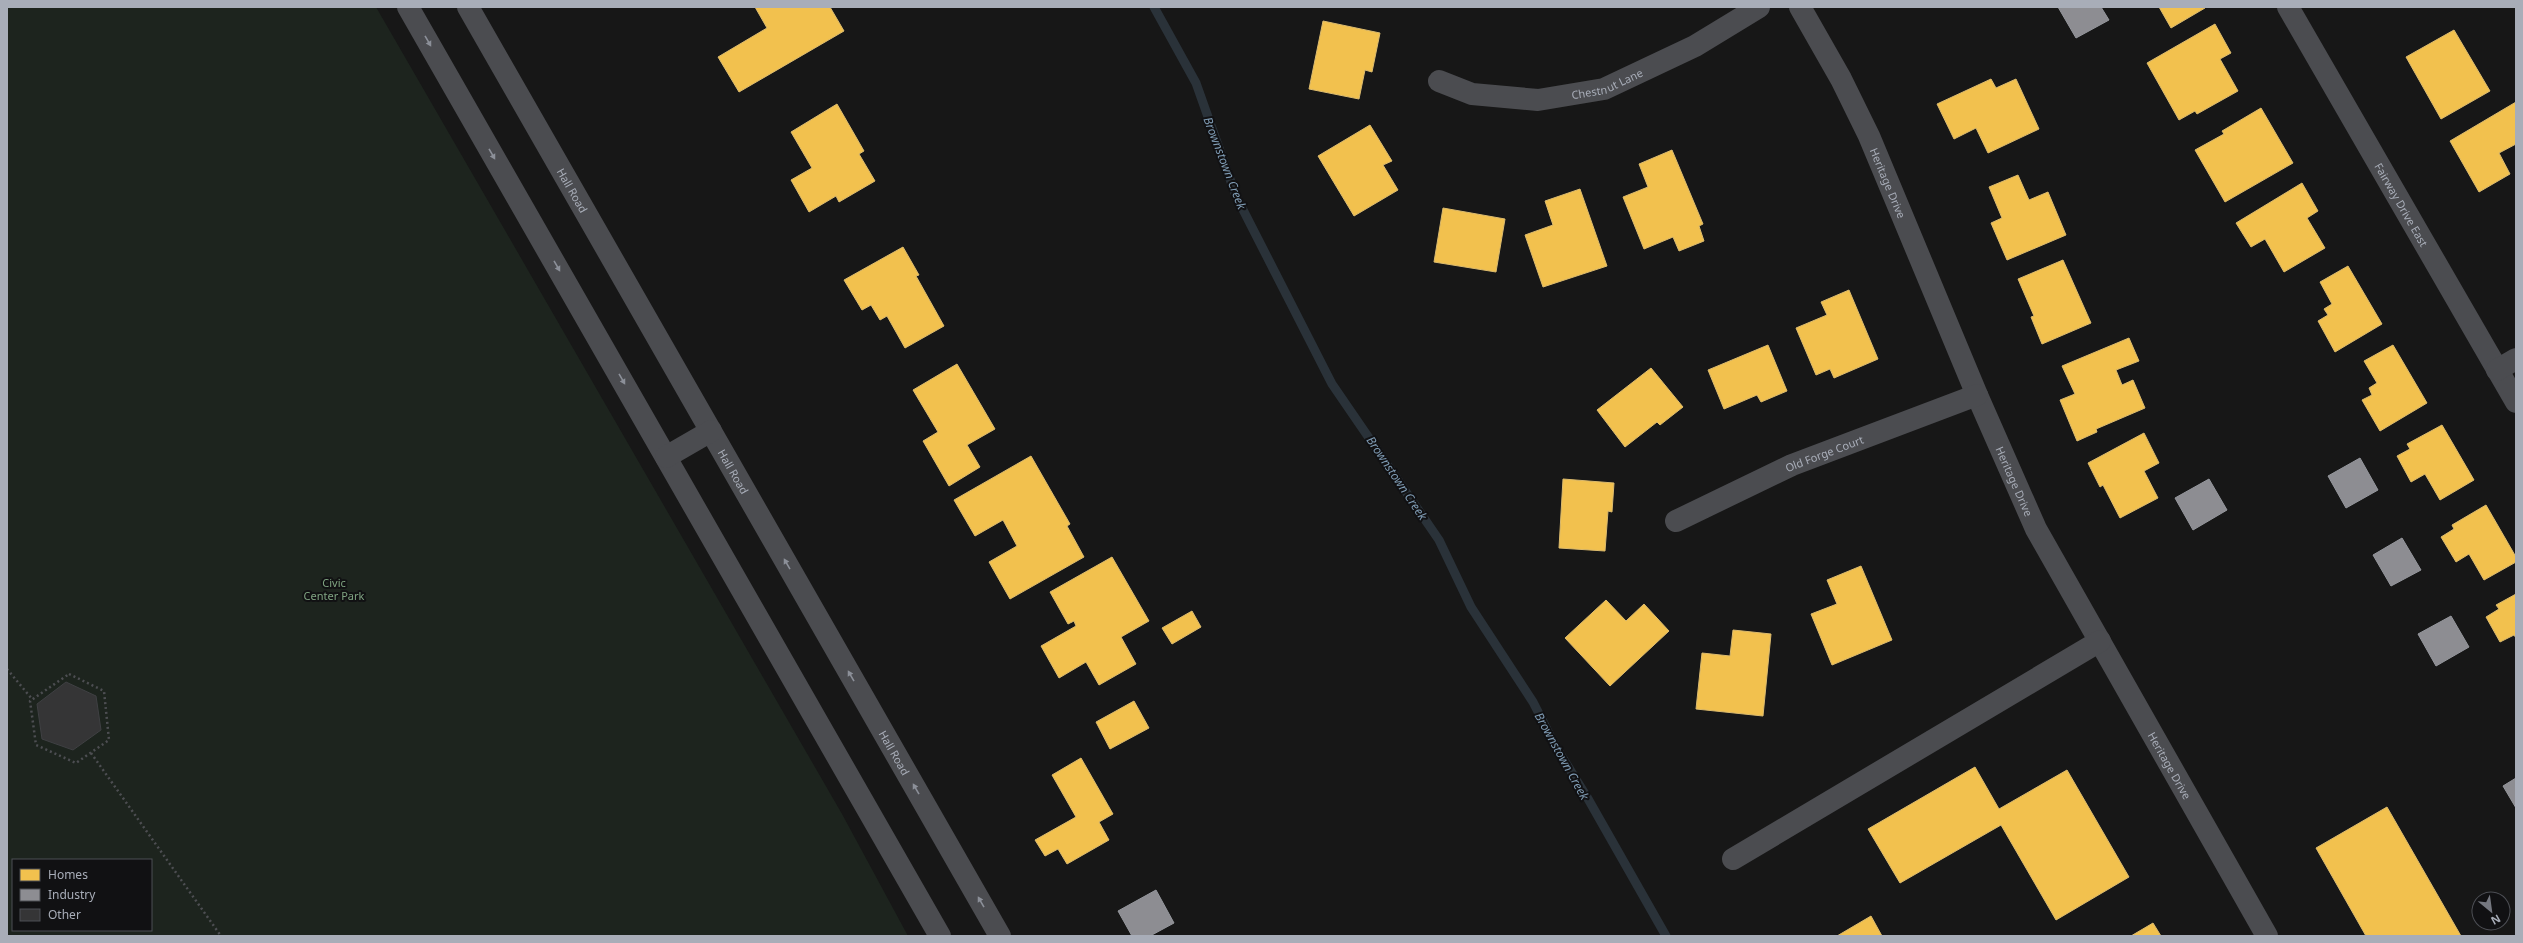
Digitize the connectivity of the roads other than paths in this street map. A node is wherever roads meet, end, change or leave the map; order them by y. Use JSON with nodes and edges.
{"nodes":[{"id":1,"x":408,"y":7,"type":"edge"},
{"id":2,"x":468,"y":7,"type":"edge"},
{"id":3,"x":1760,"y":7,"type":"edge"},
{"id":4,"x":1800,"y":7,"type":"edge"},
{"id":5,"x":2288,"y":7,"type":"edge"},
{"id":6,"x":1439,"y":81,"type":"dead end"},
{"id":7,"x":2516,"y":359,"type":"edge"},
{"id":8,"x":2497,"y":370,"type":"junction"},
{"id":9,"x":1977,"y":395,"type":"junction"},
{"id":10,"x":2516,"y":402,"type":"edge"},
{"id":11,"x":711,"y":431,"type":"junction"},
{"id":12,"x":666,"y":457,"type":"junction"},
{"id":13,"x":1676,"y":521,"type":"dead end"},
{"id":14,"x":2100,"y":641,"type":"junction"},
{"id":15,"x":1733,"y":859,"type":"dead end"},
{"id":16,"x":940,"y":936,"type":"edge"},
{"id":17,"x":1000,"y":936,"type":"edge"},
{"id":18,"x":2268,"y":936,"type":"edge"}],
"edges":[{"from":1,"to":12,"type":"street","one_way":true},
{"from":2,"to":11,"type":"street","name":"Hall Road"},
{"from":3,"to":6,"type":"street","name":"Chestnut Lane"},
{"from":4,"to":9,"type":"street","name":"Heritage Drive"},
{"from":5,"to":8,"type":"street","name":"Fairway Drive East"},
{"from":7,"to":8,"type":"street"},
{"from":8,"to":10,"type":"street","name":"Fairway Drive East"},
{"from":9,"to":13,"type":"street","name":"Old Forge Court"},
{"from":9,"to":14,"type":"street","name":"Heritage Drive"},
{"from":11,"to":12,"type":"street"},
{"from":17,"to":11,"type":"street","name":"Hall Road","one_way":true},
{"from":12,"to":16,"type":"street"},
{"from":14,"to":15,"type":"street"},
{"from":14,"to":18,"type":"street","name":"Heritage Drive"}]}
